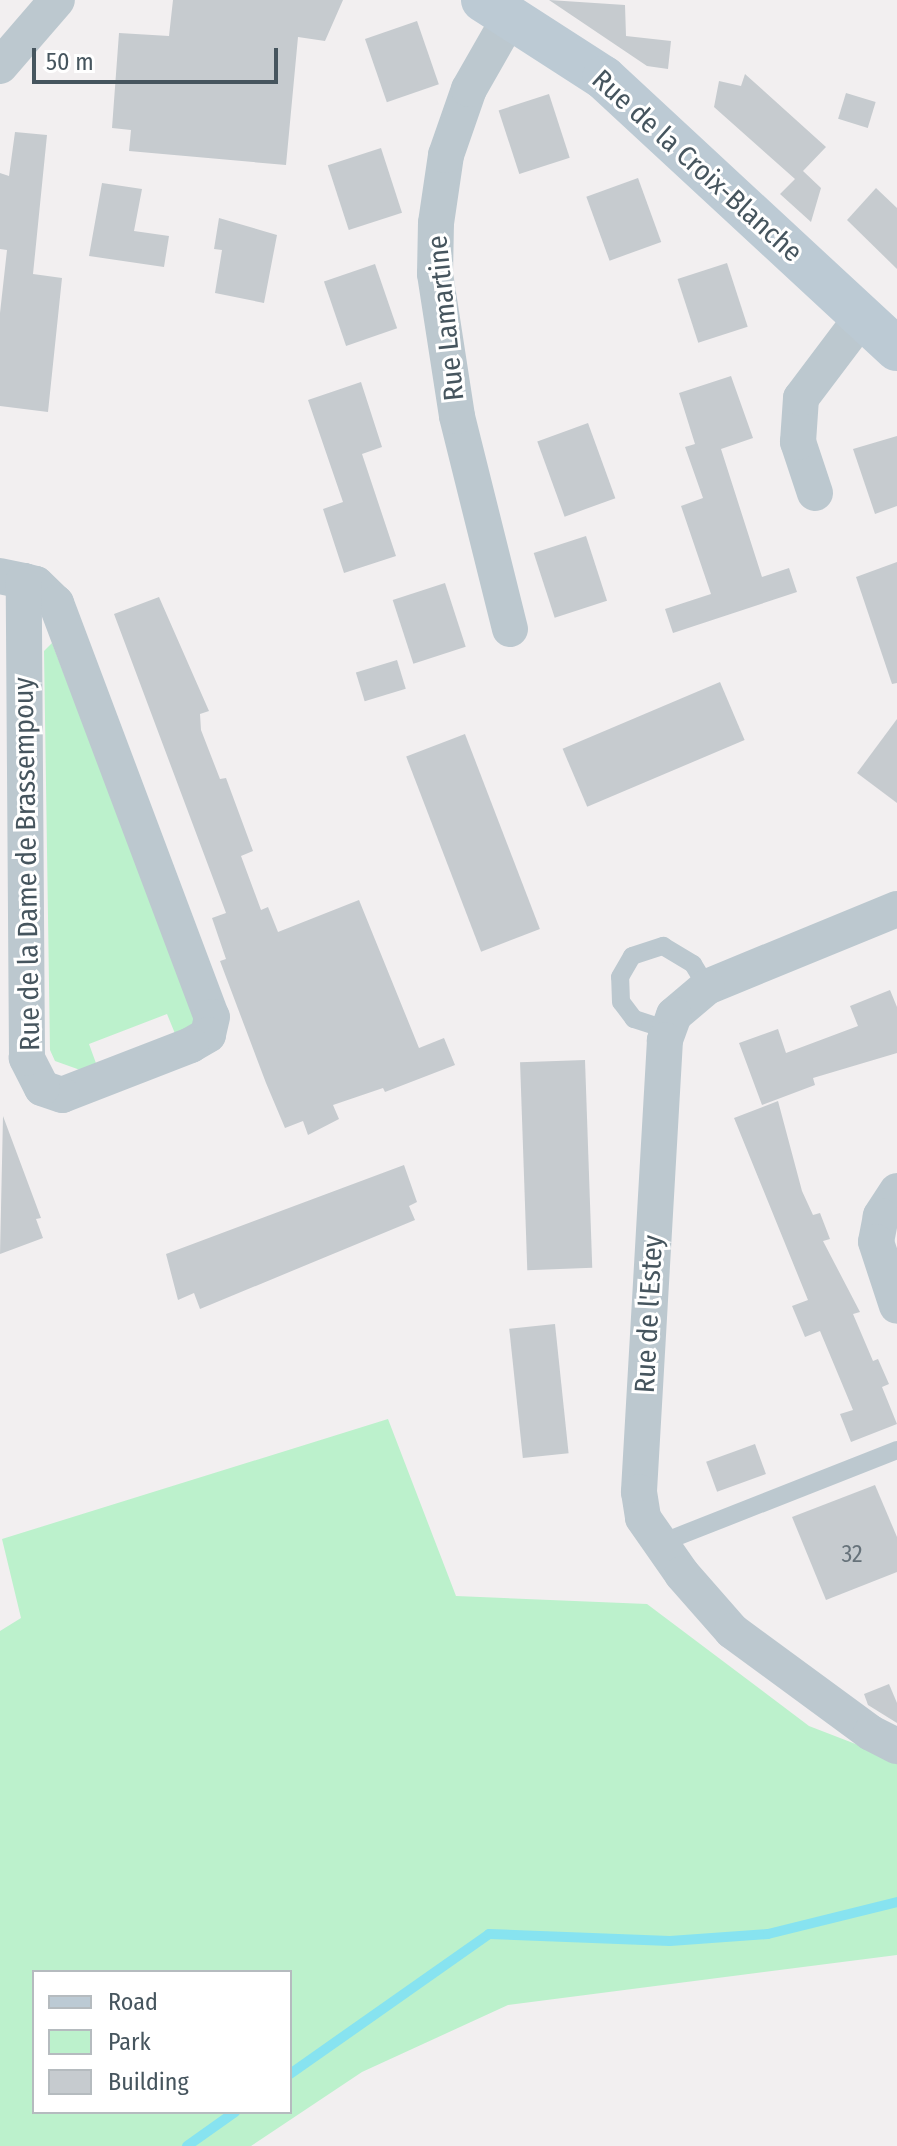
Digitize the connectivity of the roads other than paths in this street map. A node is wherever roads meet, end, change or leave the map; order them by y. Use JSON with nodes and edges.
{"nodes":[{"id":1,"x":57,"y":0,"type":"edge"},
{"id":2,"x":497,"y":8,"type":"edge"},
{"id":3,"x":0,"y":66,"type":"edge"},
{"id":4,"x":862,"y":317,"type":"junction"},
{"id":5,"x":897,"y":349,"type":"edge"},
{"id":6,"x":815,"y":493,"type":"dead end"},
{"id":7,"x":12,"y":579,"type":"edge"},
{"id":8,"x":510,"y":629,"type":"dead end"},
{"id":9,"x":897,"y":909,"type":"edge"},
{"id":10,"x":707,"y":987,"type":"junction"},
{"id":11,"x":668,"y":1030,"type":"junction"},
{"id":12,"x":897,"y":1191,"type":"edge"},
{"id":13,"x":897,"y":1306,"type":"edge"},
{"id":14,"x":897,"y":1450,"type":"edge"},
{"id":15,"x":661,"y":1543,"type":"junction"},
{"id":16,"x":897,"y":1746,"type":"edge"}],
"edges":[{"from":1,"to":3,"type":"street"},
{"from":2,"to":4,"type":"main road","name":"Rue de la Croix-Blanche"},
{"from":2,"to":8,"type":"street","name":"Rue Lamartine"},
{"from":4,"to":5,"type":"main road","name":"Rue de la Croix-Blanche"},
{"from":4,"to":6,"type":"street"},
{"from":7,"to":7,"type":"street","name":"Rue de la Dame de Brassempouy"},
{"from":9,"to":10,"type":"street"},
{"from":10,"to":11,"type":"street"},
{"from":10,"to":11,"type":"lane"},
{"from":11,"to":15,"type":"street","name":"Rue de l'Estey"},
{"from":12,"to":13,"type":"street"},
{"from":14,"to":15,"type":"lane"},
{"from":15,"to":16,"type":"street","name":"Rue de l'Estey"}]}
